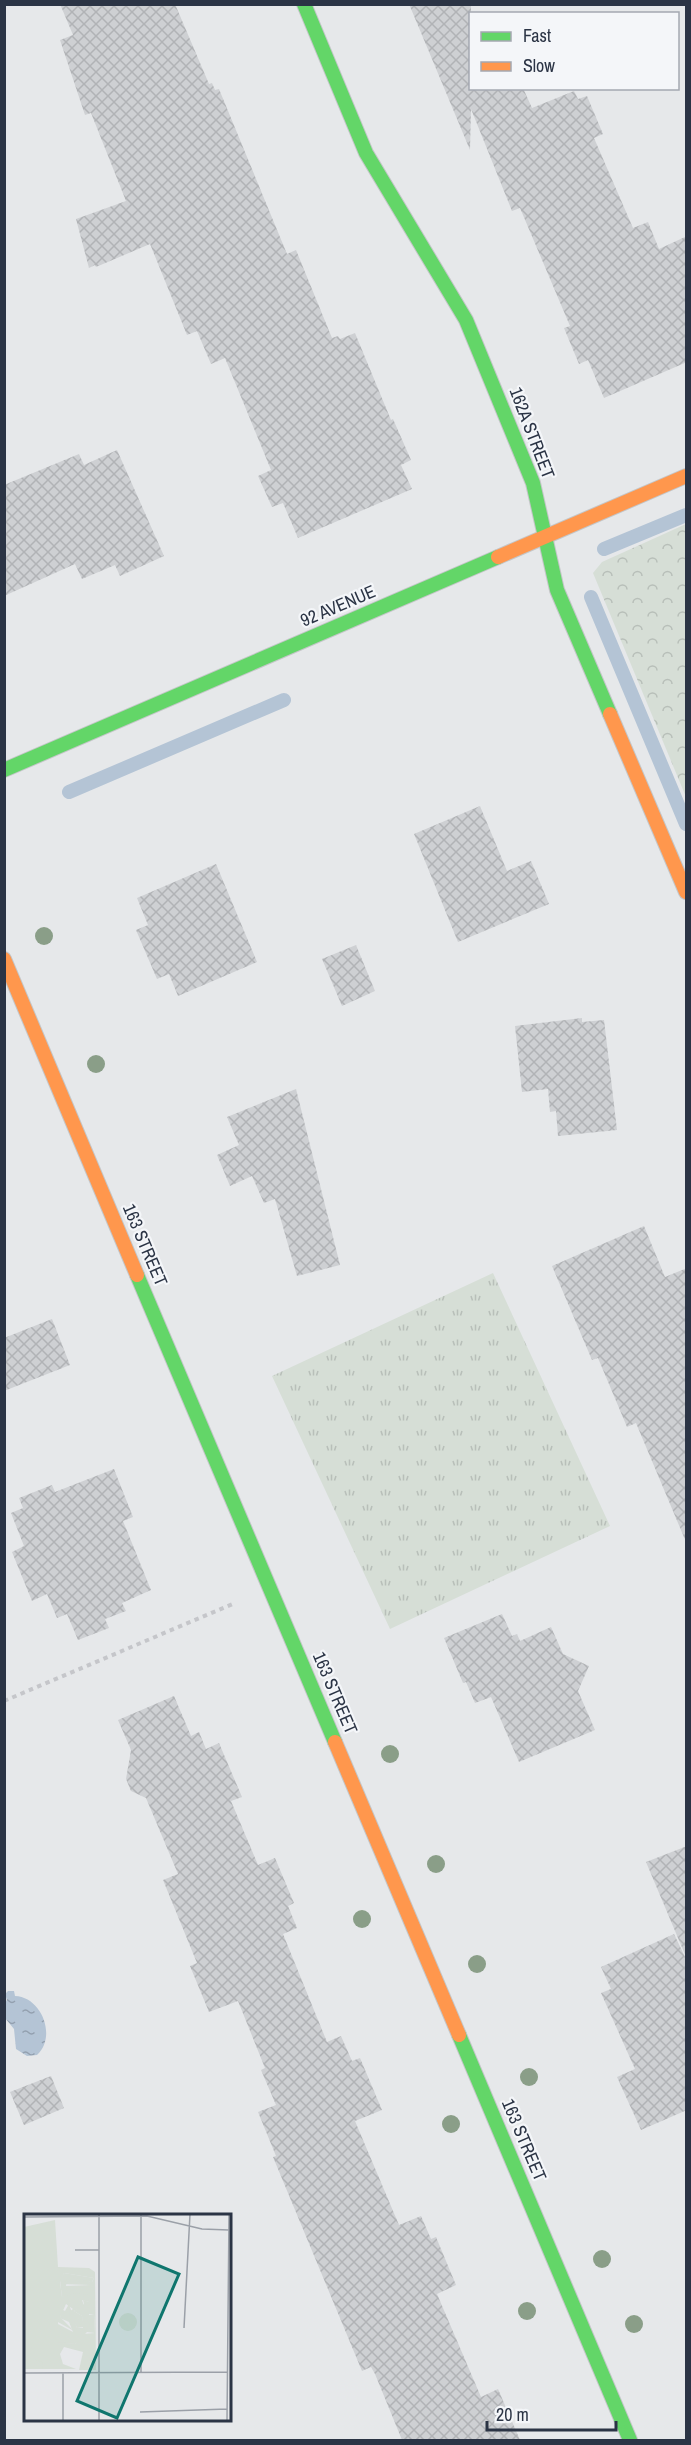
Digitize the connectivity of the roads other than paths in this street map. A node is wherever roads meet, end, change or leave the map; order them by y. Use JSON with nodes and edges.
{"nodes":[{"id":1,"x":304,"y":4,"type":"edge"},
{"id":2,"x":687,"y":476,"type":"edge"},
{"id":3,"x":545,"y":537,"type":"junction"},
{"id":4,"x":4,"y":770,"type":"edge"},
{"id":5,"x":687,"y":892,"type":"edge"},
{"id":6,"x":4,"y":959,"type":"edge"},
{"id":7,"x":630,"y":2440,"type":"edge"}],
"edges":[{"from":1,"to":3,"type":"street","name":"162A STREET"},
{"from":2,"to":3,"type":"street","name":"92 AVENUE"},
{"from":3,"to":4,"type":"street","name":"92 AVENUE"},
{"from":3,"to":5,"type":"street","name":"162A STREET"},
{"from":6,"to":7,"type":"street","name":"163 STREET"}]}
